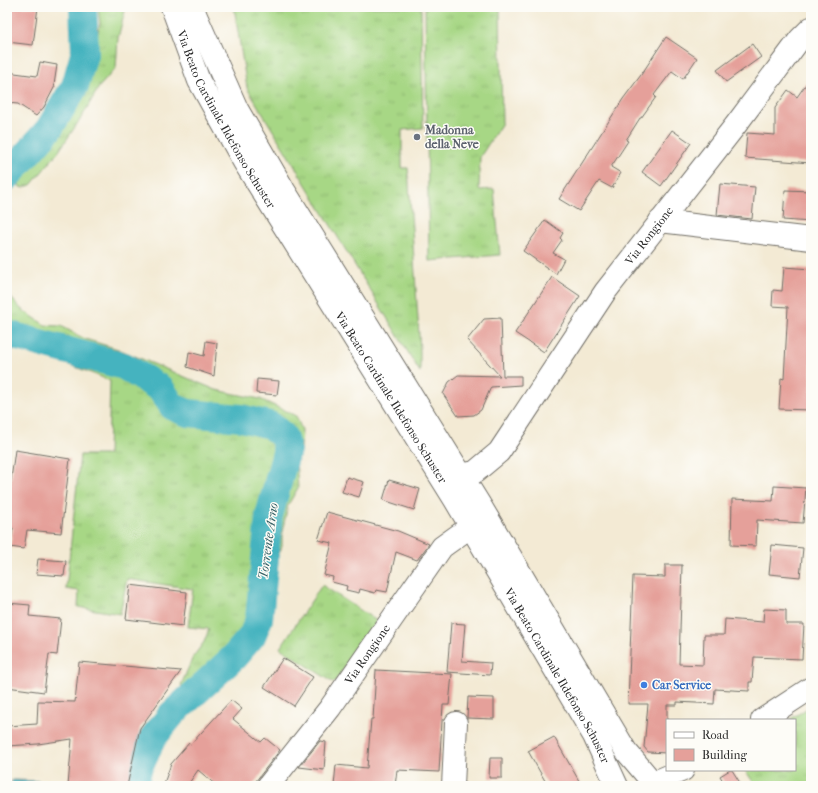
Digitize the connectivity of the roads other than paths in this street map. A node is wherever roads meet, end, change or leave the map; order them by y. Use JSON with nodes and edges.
{"nodes":[{"id":1,"x":172,"y":7,"type":"edge"},
{"id":2,"x":193,"y":7,"type":"edge"},
{"id":3,"x":811,"y":28,"type":"edge"},
{"id":4,"x":660,"y":221,"type":"junction"},
{"id":5,"x":811,"y":239,"type":"edge"},
{"id":6,"x":499,"y":452,"type":"junction"},
{"id":7,"x":461,"y":475,"type":"junction"},
{"id":8,"x":480,"y":505,"type":"junction"},
{"id":9,"x":470,"y":527,"type":"junction"},
{"id":10,"x":811,"y":688,"type":"edge"},
{"id":11,"x":764,"y":719,"type":"edge"},
{"id":12,"x":456,"y":723,"type":"dead end"},
{"id":13,"x":681,"y":771,"type":"edge"},
{"id":14,"x":697,"y":771,"type":"edge"},
{"id":15,"x":656,"y":781,"type":"edge"},
{"id":16,"x":268,"y":786,"type":"edge"},
{"id":17,"x":453,"y":786,"type":"edge"},
{"id":18,"x":617,"y":786,"type":"edge"},
{"id":19,"x":626,"y":786,"type":"edge"},
{"id":20,"x":682,"y":786,"type":"edge"}],
"edges":[{"from":1,"to":9,"type":"street","name":"Via Beato Cardinale Ildefonso Schuster"},
{"from":2,"to":7,"type":"street","name":"Via Beato Cardinale Ildefonso Schuster"},
{"from":3,"to":4,"type":"street","name":"Via Rongione"},
{"from":4,"to":5,"type":"street"},
{"from":4,"to":6,"type":"street","name":"Via Rongione"},
{"from":6,"to":7,"type":"street","name":"Via Rongione"},
{"from":6,"to":8,"type":"street","name":"Via Rongione"},
{"from":7,"to":8,"type":"street","name":"Via Beato Cardinale Ildefonso Schuster"},
{"from":8,"to":15,"type":"street","name":"Via Beato Cardinale Ildefonso Schuster"},
{"from":9,"to":16,"type":"street","name":"Via Rongione"},
{"from":9,"to":18,"type":"street","name":"Via Beato Cardinale Ildefonso Schuster"},
{"from":10,"to":11,"type":"street"},
{"from":12,"to":17,"type":"street"},
{"from":13,"to":15,"type":"street"},
{"from":14,"to":20,"type":"street"},
{"from":15,"to":19,"type":"street"}]}
